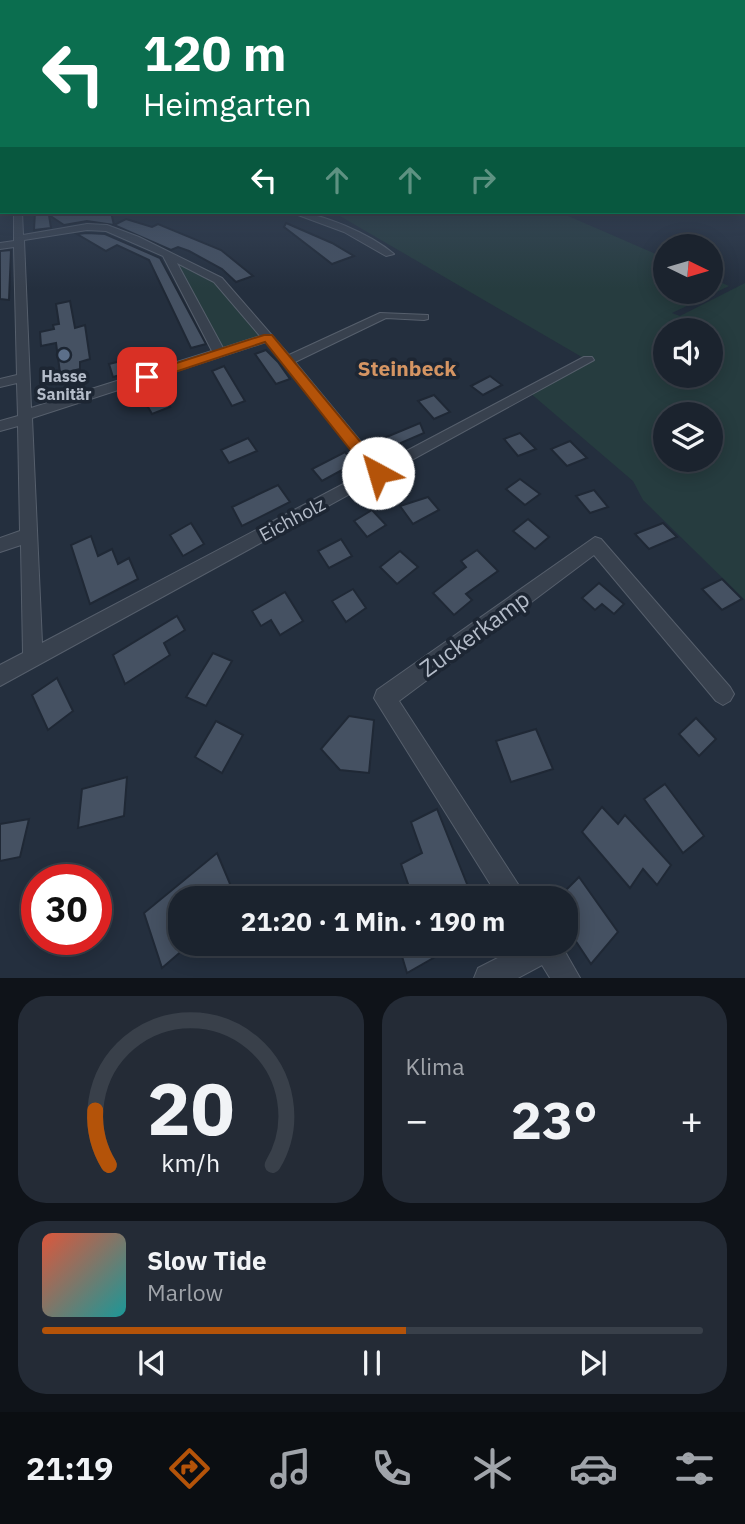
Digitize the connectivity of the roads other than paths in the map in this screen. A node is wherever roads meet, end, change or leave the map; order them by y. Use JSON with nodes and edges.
{"nodes":[{"id":1,"x":18,"y":214,"type":"edge"},
{"id":2,"x":300,"y":214,"type":"edge"},
{"id":3,"x":19,"y":240,"type":"junction"},
{"id":4,"x":0,"y":246,"type":"edge"},
{"id":5,"x":167,"y":254,"type":"junction"},
{"id":6,"x":389,"y":254,"type":"dead end"},
{"id":7,"x":424,"y":317,"type":"dead end"},
{"id":8,"x":268,"y":337,"type":"junction"},
{"id":9,"x":220,"y":354,"type":"junction"},
{"id":10,"x":588,"y":360,"type":"dead end"},
{"id":11,"x":287,"y":361,"type":"junction"},
{"id":12,"x":23,"y":378,"type":"junction"},
{"id":13,"x":0,"y":383,"type":"edge"},
{"id":14,"x":25,"y":417,"type":"junction"},
{"id":15,"x":0,"y":426,"type":"edge"},
{"id":16,"x":378,"y":473,"type":"junction"},
{"id":17,"x":29,"y":536,"type":"junction"},
{"id":18,"x":0,"y":545,"type":"edge"},
{"id":19,"x":33,"y":658,"type":"junction"},
{"id":20,"x":0,"y":676,"type":"edge"},
{"id":21,"x":723,"y":694,"type":"dead end"},
{"id":22,"x":506,"y":886,"type":"edge"},
{"id":23,"x":527,"y":956,"type":"edge"},
{"id":24,"x":552,"y":956,"type":"edge"},
{"id":25,"x":488,"y":978,"type":"edge"},
{"id":26,"x":566,"y":978,"type":"edge"}],
"edges":[{"from":1,"to":3,"type":"street"},
{"from":2,"to":6,"type":"street"},
{"from":3,"to":4,"type":"street"},
{"from":3,"to":5,"type":"street"},
{"from":3,"to":12,"type":"street"},
{"from":5,"to":8,"type":"street"},
{"from":5,"to":9,"type":"street"},
{"from":7,"to":11,"type":"street"},
{"from":8,"to":9,"type":"street"},
{"from":8,"to":11,"type":"street"},
{"from":9,"to":14,"type":"street"},
{"from":10,"to":16,"type":"street","name":"Eichholz"},
{"from":11,"to":16,"type":"street"},
{"from":12,"to":13,"type":"street"},
{"from":12,"to":14,"type":"street"},
{"from":14,"to":15,"type":"street"},
{"from":14,"to":17,"type":"street"},
{"from":16,"to":19,"type":"street","name":"Eichholz"},
{"from":17,"to":18,"type":"street"},
{"from":17,"to":19,"type":"street"},
{"from":19,"to":20,"type":"street","name":"Eichholz"},
{"from":21,"to":22,"type":"street","name":"Zuckerkamp"},
{"from":23,"to":25,"type":"street"},
{"from":24,"to":26,"type":"street"}]}
